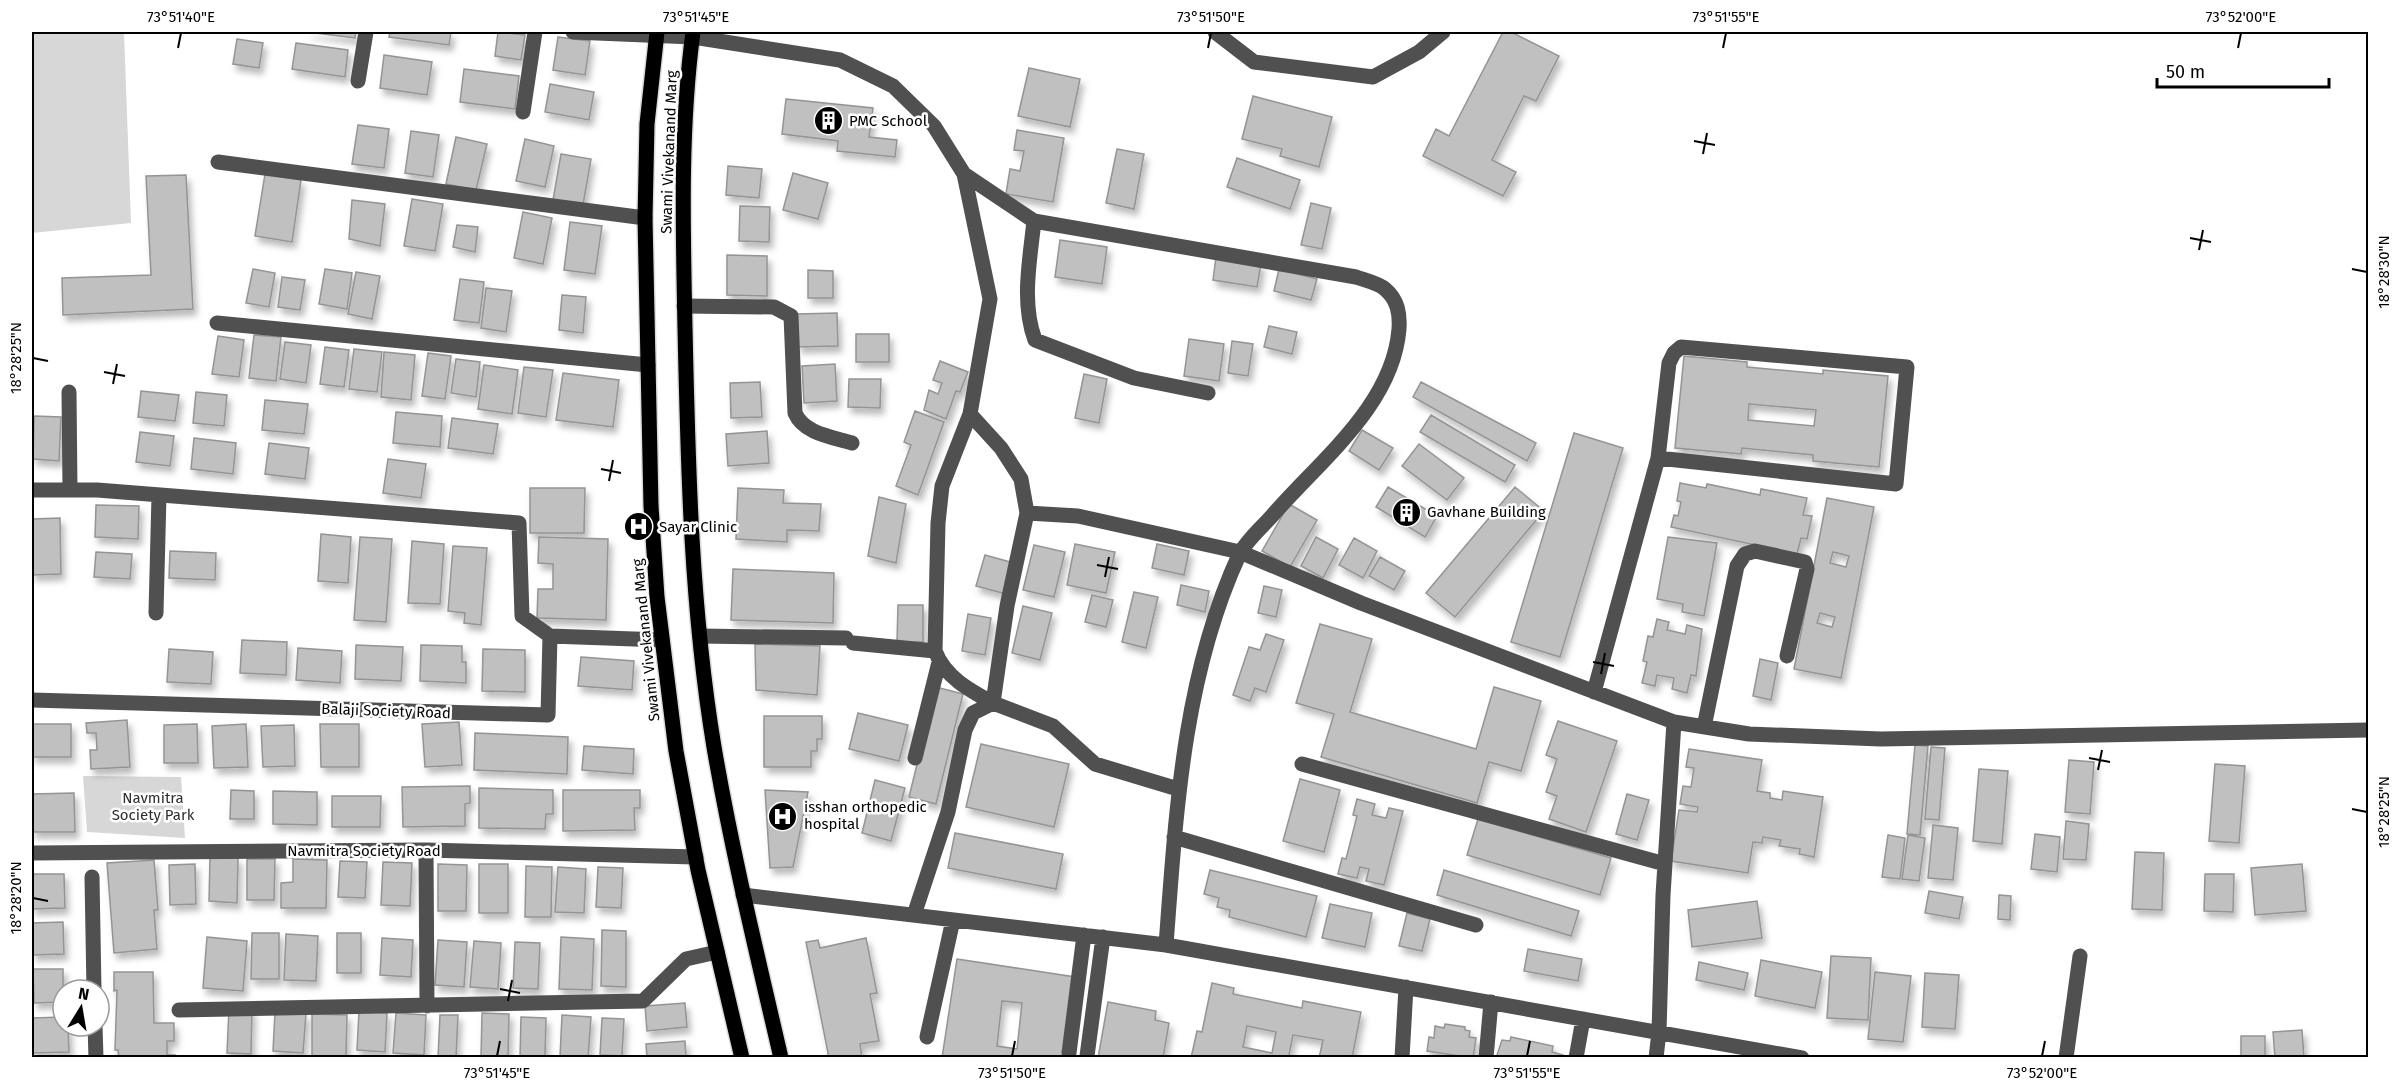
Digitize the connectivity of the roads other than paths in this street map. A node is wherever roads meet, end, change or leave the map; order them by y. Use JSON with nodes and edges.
{"nodes":[{"id":1,"x":366,"y":32,"type":"edge"},
{"id":2,"x":535,"y":32,"type":"edge"},
{"id":3,"x":573,"y":32,"type":"edge"},
{"id":4,"x":1215,"y":32,"type":"edge"},
{"id":5,"x":1443,"y":32,"type":"edge"},
{"id":6,"x":656,"y":34,"type":"edge"},
{"id":7,"x":693,"y":34,"type":"edge"},
{"id":8,"x":358,"y":81,"type":"dead end"},
{"id":9,"x":523,"y":112,"type":"dead end"},
{"id":10,"x":218,"y":162,"type":"dead end"},
{"id":11,"x":964,"y":174,"type":"junction"},
{"id":12,"x":645,"y":218,"type":"junction"},
{"id":13,"x":1034,"y":221,"type":"junction"},
{"id":14,"x":684,"y":306,"type":"junction"},
{"id":15,"x":217,"y":323,"type":"dead end"},
{"id":16,"x":648,"y":365,"type":"junction"},
{"id":17,"x":69,"y":392,"type":"dead end"},
{"id":18,"x":1208,"y":393,"type":"dead end"},
{"id":19,"x":970,"y":414,"type":"junction"},
{"id":20,"x":852,"y":443,"type":"dead end"},
{"id":21,"x":1658,"y":458,"type":"junction"},
{"id":22,"x":32,"y":490,"type":"edge"},
{"id":23,"x":70,"y":490,"type":"junction"},
{"id":24,"x":159,"y":495,"type":"junction"},
{"id":25,"x":1027,"y":513,"type":"junction"},
{"id":26,"x":1240,"y":552,"type":"junction"},
{"id":27,"x":156,"y":613,"type":"dead end"},
{"id":28,"x":550,"y":636,"type":"junction"},
{"id":29,"x":700,"y":636,"type":"junction"},
{"id":30,"x":662,"y":640,"type":"junction"},
{"id":31,"x":937,"y":656,"type":"junction"},
{"id":32,"x":1787,"y":657,"type":"dead end"},
{"id":33,"x":1594,"y":692,"type":"junction"},
{"id":34,"x":32,"y":700,"type":"edge"},
{"id":35,"x":993,"y":703,"type":"junction"},
{"id":36,"x":1674,"y":722,"type":"junction"},
{"id":37,"x":1704,"y":727,"type":"junction"},
{"id":38,"x":2368,"y":730,"type":"edge"},
{"id":39,"x":915,"y":758,"type":"dead end"},
{"id":40,"x":1302,"y":764,"type":"dead end"},
{"id":41,"x":1178,"y":789,"type":"junction"},
{"id":42,"x":1174,"y":837,"type":"junction"},
{"id":43,"x":426,"y":850,"type":"junction"},
{"id":44,"x":32,"y":853,"type":"edge"},
{"id":45,"x":696,"y":858,"type":"junction"},
{"id":46,"x":1665,"y":864,"type":"junction"},
{"id":47,"x":92,"y":877,"type":"dead end"},
{"id":48,"x":743,"y":895,"type":"junction"},
{"id":49,"x":914,"y":915,"type":"junction"},
{"id":50,"x":953,"y":920,"type":"junction"},
{"id":51,"x":1476,"y":925,"type":"dead end"},
{"id":52,"x":1084,"y":935,"type":"junction"},
{"id":53,"x":1103,"y":937,"type":"junction"},
{"id":54,"x":1166,"y":945,"type":"junction"},
{"id":55,"x":717,"y":952,"type":"junction"},
{"id":56,"x":2080,"y":956,"type":"dead end"},
{"id":57,"x":94,"y":978,"type":"edge"},
{"id":58,"x":1406,"y":987,"type":"junction"},
{"id":59,"x":1491,"y":1002,"type":"junction"},
{"id":60,"x":427,"y":1006,"type":"junction"},
{"id":61,"x":179,"y":1010,"type":"dead end"},
{"id":62,"x":1583,"y":1018,"type":"junction"},
{"id":63,"x":1659,"y":1032,"type":"junction"},
{"id":64,"x":927,"y":1037,"type":"dead end"},
{"id":65,"x":95,"y":1038,"type":"edge"},
{"id":66,"x":1069,"y":1053,"type":"dead end"},
{"id":67,"x":1765,"y":1054,"type":"edge"},
{"id":68,"x":1087,"y":1056,"type":"dead end"},
{"id":69,"x":96,"y":1058,"type":"edge"},
{"id":70,"x":742,"y":1058,"type":"edge"},
{"id":71,"x":781,"y":1058,"type":"edge"},
{"id":72,"x":1402,"y":1058,"type":"edge"},
{"id":73,"x":1486,"y":1058,"type":"edge"},
{"id":74,"x":1576,"y":1058,"type":"edge"},
{"id":75,"x":1656,"y":1058,"type":"edge"},
{"id":76,"x":1802,"y":1058,"type":"edge"},
{"id":77,"x":2066,"y":1058,"type":"edge"}],
"edges":[{"from":1,"to":8,"type":"street"},
{"from":2,"to":9,"type":"street"},
{"from":3,"to":6,"type":"street"},
{"from":4,"to":5,"type":"street"},
{"from":6,"to":7,"type":"street"},
{"from":6,"to":12,"type":"main road","name":"Swami Vivekanand Marg"},
{"from":7,"to":11,"type":"street"},
{"from":7,"to":14,"type":"main road","name":"Swami Vivekanand Marg"},
{"from":10,"to":12,"type":"street"},
{"from":11,"to":13,"type":"street"},
{"from":11,"to":19,"type":"street"},
{"from":12,"to":16,"type":"main road","name":"Swami Vivekanand Marg"},
{"from":13,"to":18,"type":"street"},
{"from":13,"to":26,"type":"street"},
{"from":14,"to":20,"type":"street"},
{"from":14,"to":29,"type":"main road","name":"Swami Vivekanand Marg"},
{"from":15,"to":16,"type":"street"},
{"from":16,"to":30,"type":"main road","name":"Swami Vivekanand Marg"},
{"from":17,"to":23,"type":"street"},
{"from":19,"to":25,"type":"street"},
{"from":19,"to":31,"type":"street"},
{"from":21,"to":21,"type":"street"},
{"from":21,"to":33,"type":"street"},
{"from":22,"to":23,"type":"street"},
{"from":23,"to":24,"type":"street"},
{"from":24,"to":27,"type":"street"},
{"from":24,"to":28,"type":"street"},
{"from":25,"to":26,"type":"street"},
{"from":25,"to":35,"type":"street"},
{"from":26,"to":33,"type":"street"},
{"from":26,"to":41,"type":"street"},
{"from":28,"to":30,"type":"street"},
{"from":28,"to":34,"type":"street","name":"Balaji Society Road"},
{"from":29,"to":31,"type":"street"},
{"from":29,"to":48,"type":"main road","name":"Swami Vivekanand Marg"},
{"from":30,"to":45,"type":"main road","name":"Swami Vivekanand Marg"},
{"from":31,"to":35,"type":"street"},
{"from":31,"to":39,"type":"street"},
{"from":32,"to":37,"type":"street"},
{"from":33,"to":36,"type":"street"},
{"from":35,"to":41,"type":"street"},
{"from":35,"to":49,"type":"street"},
{"from":36,"to":37,"type":"street"},
{"from":36,"to":46,"type":"street"},
{"from":37,"to":38,"type":"street"},
{"from":40,"to":46,"type":"street"},
{"from":41,"to":42,"type":"street"},
{"from":42,"to":51,"type":"street"},
{"from":42,"to":54,"type":"street"},
{"from":43,"to":44,"type":"street","name":"Navmitra Society Road"},
{"from":43,"to":45,"type":"street","name":"Navmitra Society Road"},
{"from":43,"to":60,"type":"street"},
{"from":45,"to":55,"type":"main road","name":"Swami Vivekanand Marg"},
{"from":46,"to":63,"type":"street"},
{"from":47,"to":57,"type":"street"},
{"from":48,"to":49,"type":"street"},
{"from":48,"to":71,"type":"main road","name":"Swami Vivekanand Marg"},
{"from":49,"to":50,"type":"street"},
{"from":50,"to":52,"type":"street"},
{"from":50,"to":64,"type":"street"},
{"from":52,"to":53,"type":"street"},
{"from":52,"to":66,"type":"street"},
{"from":53,"to":54,"type":"street"},
{"from":53,"to":68,"type":"street"},
{"from":54,"to":58,"type":"street"},
{"from":55,"to":60,"type":"street"},
{"from":55,"to":70,"type":"main road","name":"Swami Vivekanand Marg"},
{"from":56,"to":77,"type":"street"},
{"from":58,"to":59,"type":"street"},
{"from":58,"to":72,"type":"street"},
{"from":59,"to":62,"type":"street"},
{"from":59,"to":73,"type":"street"},
{"from":60,"to":61,"type":"street"},
{"from":62,"to":63,"type":"street"},
{"from":62,"to":74,"type":"street"},
{"from":63,"to":67,"type":"street"},
{"from":63,"to":75,"type":"street"},
{"from":65,"to":69,"type":"street"},
{"from":67,"to":76,"type":"street"}]}
